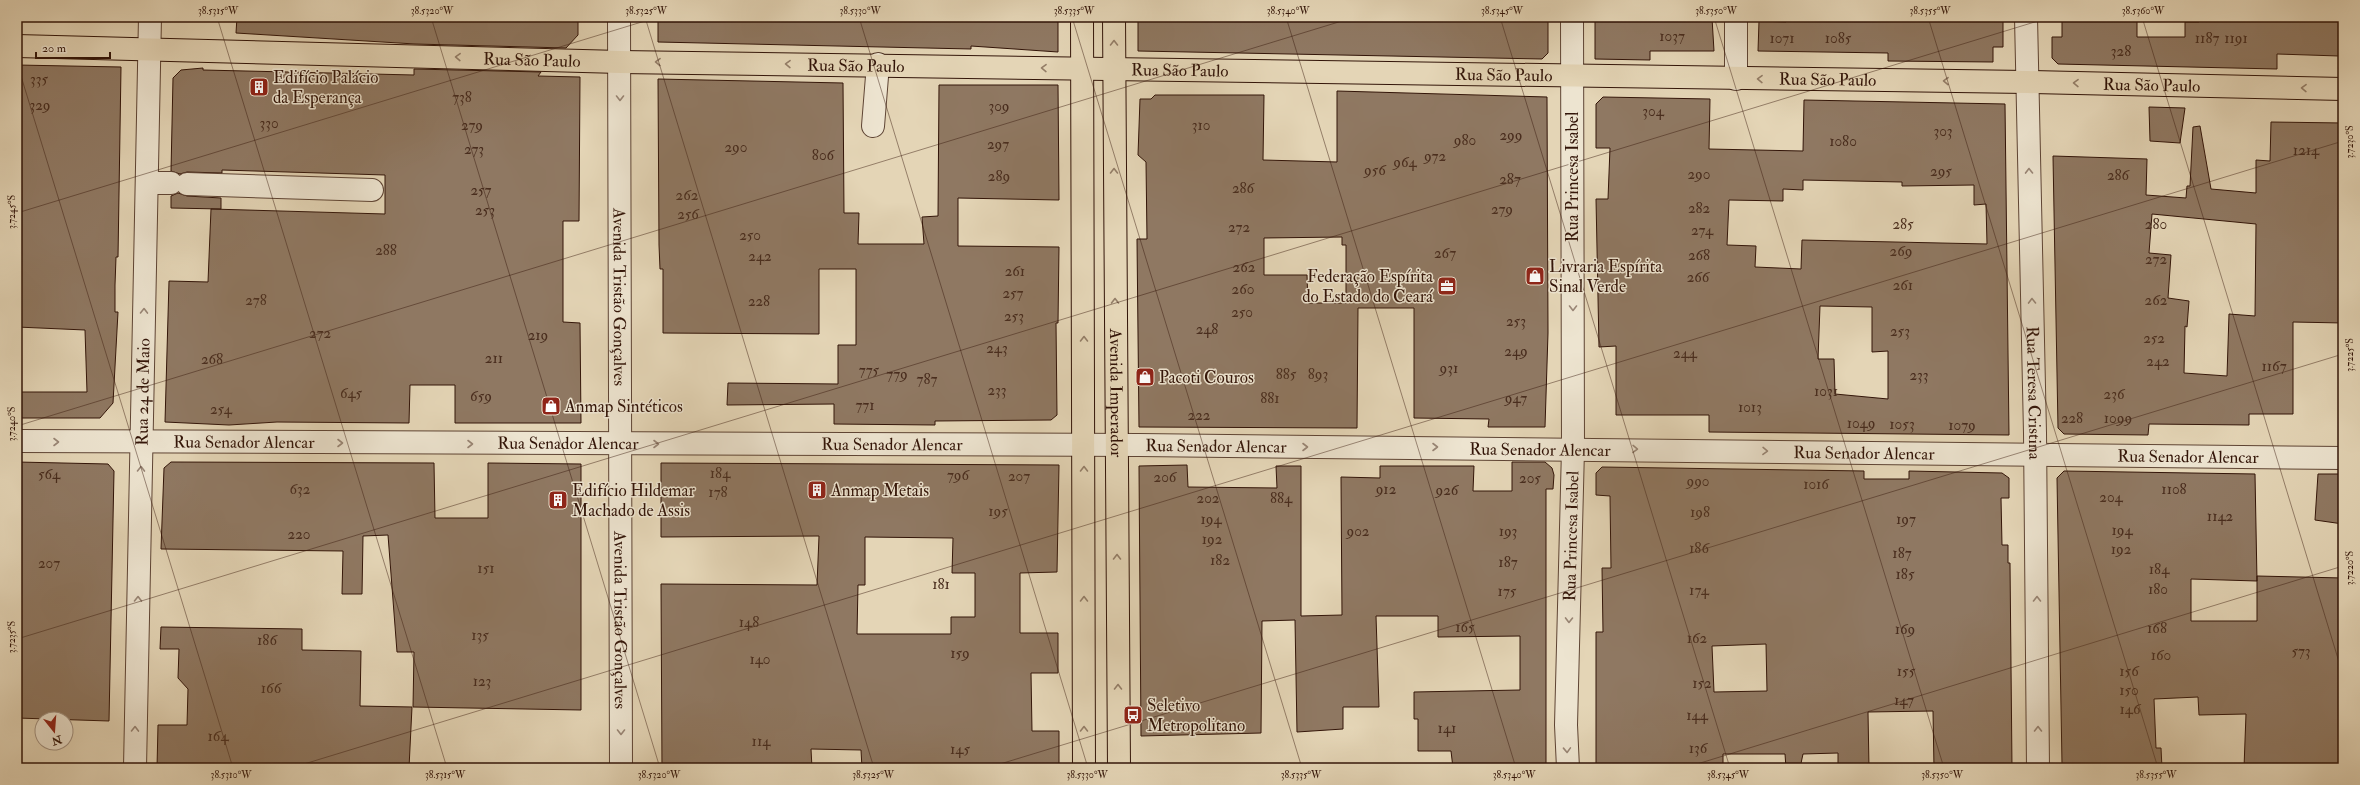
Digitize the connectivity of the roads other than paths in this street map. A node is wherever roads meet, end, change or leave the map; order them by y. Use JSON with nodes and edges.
{"nodes":[{"id":1,"x":150,"y":17,"type":"edge"},
{"id":2,"x":619,"y":17,"type":"edge"},
{"id":3,"x":1082,"y":17,"type":"edge"},
{"id":4,"x":1114,"y":17,"type":"edge"},
{"id":5,"x":1572,"y":17,"type":"edge"},
{"id":6,"x":1736,"y":17,"type":"edge"},
{"id":7,"x":2026,"y":17,"type":"edge"},
{"id":8,"x":17,"y":46,"type":"edge"},
{"id":9,"x":150,"y":49,"type":"junction"},
{"id":10,"x":620,"y":62,"type":"junction"},
{"id":11,"x":878,"y":64,"type":"junction"},
{"id":12,"x":1083,"y":69,"type":"junction"},
{"id":13,"x":1114,"y":70,"type":"junction"},
{"id":14,"x":1572,"y":76,"type":"junction"},
{"id":15,"x":1736,"y":79,"type":"junction"},
{"id":16,"x":2027,"y":82,"type":"junction"},
{"id":17,"x":2343,"y":89,"type":"edge"},
{"id":18,"x":874,"y":126,"type":"dead end"},
{"id":19,"x":147,"y":183,"type":"junction"},
{"id":20,"x":372,"y":190,"type":"dead end"},
{"id":21,"x":17,"y":441,"type":"edge"},
{"id":22,"x":141,"y":442,"type":"junction"},
{"id":23,"x":621,"y":445,"type":"junction"},
{"id":24,"x":1084,"y":445,"type":"junction"},
{"id":25,"x":1116,"y":446,"type":"junction"},
{"id":26,"x":1573,"y":448,"type":"junction"},
{"id":27,"x":2035,"y":454,"type":"junction"},
{"id":28,"x":2343,"y":458,"type":"edge"},
{"id":29,"x":134,"y":768,"type":"edge"},
{"id":30,"x":621,"y":768,"type":"edge"},
{"id":31,"x":1084,"y":768,"type":"edge"},
{"id":32,"x":1119,"y":768,"type":"edge"},
{"id":33,"x":1568,"y":768,"type":"edge"},
{"id":34,"x":2038,"y":768,"type":"edge"}],
"edges":[{"from":1,"to":9,"type":"street","name":"Rua 24 de Maio"},
{"from":2,"to":10,"type":"street","name":"Avenida Tristão Gonçalves"},
{"from":3,"to":12,"type":"main road","name":"Avenida Imperador"},
{"from":13,"to":4,"type":"main road","name":"Avenida Imperador","one_way":true},
{"from":5,"to":14,"type":"street","name":"Rua Princesa Isabel"},
{"from":6,"to":15,"type":"street"},
{"from":7,"to":16,"type":"street","name":"Rua Teresa Cristina"},
{"from":8,"to":9,"type":"main road","name":"Rua São Paulo"},
{"from":10,"to":9,"type":"main road","name":"Rua São Paulo","one_way":true},
{"from":9,"to":19,"type":"street","name":"Rua 24 de Maio"},
{"from":11,"to":10,"type":"main road","name":"Rua São Paulo","one_way":true},
{"from":10,"to":23,"type":"street","name":"Avenida Tristão Gonçalves","one_way":true},
{"from":12,"to":11,"type":"main road","name":"Rua São Paulo","one_way":true},
{"from":11,"to":18,"type":"street"},
{"from":12,"to":13,"type":"main road","name":"Rua São Paulo"},
{"from":24,"to":12,"type":"main road","name":"Avenida Imperador","one_way":true},
{"from":13,"to":14,"type":"main road","name":"Rua São Paulo"},
{"from":25,"to":13,"type":"main road","name":"Avenida Imperador","one_way":true},
{"from":14,"to":15,"type":"main road","name":"Rua São Paulo"},
{"from":14,"to":26,"type":"street","name":"Rua Princesa Isabel","one_way":true},
{"from":16,"to":15,"type":"main road","name":"Rua São Paulo","one_way":true},
{"from":17,"to":16,"type":"main road","name":"Rua São Paulo","one_way":true},
{"from":27,"to":16,"type":"street","name":"Rua Teresa Cristina","one_way":true},
{"from":19,"to":20,"type":"street"},
{"from":22,"to":19,"type":"street","name":"Rua 24 de Maio","one_way":true},
{"from":21,"to":22,"type":"street","name":"Rua Senador Alencar","one_way":true},
{"from":22,"to":23,"type":"street","name":"Rua Senador Alencar","one_way":true},
{"from":29,"to":22,"type":"street","name":"Rua 24 de Maio","one_way":true},
{"from":23,"to":24,"type":"street","name":"Rua Senador Alencar","one_way":true},
{"from":23,"to":30,"type":"street","name":"Avenida Tristão Gonçalves","one_way":true},
{"from":24,"to":25,"type":"street","name":"Rua Senador Alencar"},
{"from":31,"to":24,"type":"main road","name":"Avenida Imperador","one_way":true},
{"from":25,"to":26,"type":"street","name":"Rua Senador Alencar","one_way":true},
{"from":32,"to":25,"type":"main road","name":"Avenida Imperador","one_way":true},
{"from":26,"to":27,"type":"street","name":"Rua Senador Alencar","one_way":true},
{"from":26,"to":33,"type":"street","name":"Rua Princesa Isabel","one_way":true},
{"from":27,"to":28,"type":"street","name":"Rua Senador Alencar"},
{"from":34,"to":27,"type":"street","name":"Rua Teresa Cristina","one_way":true}]}
